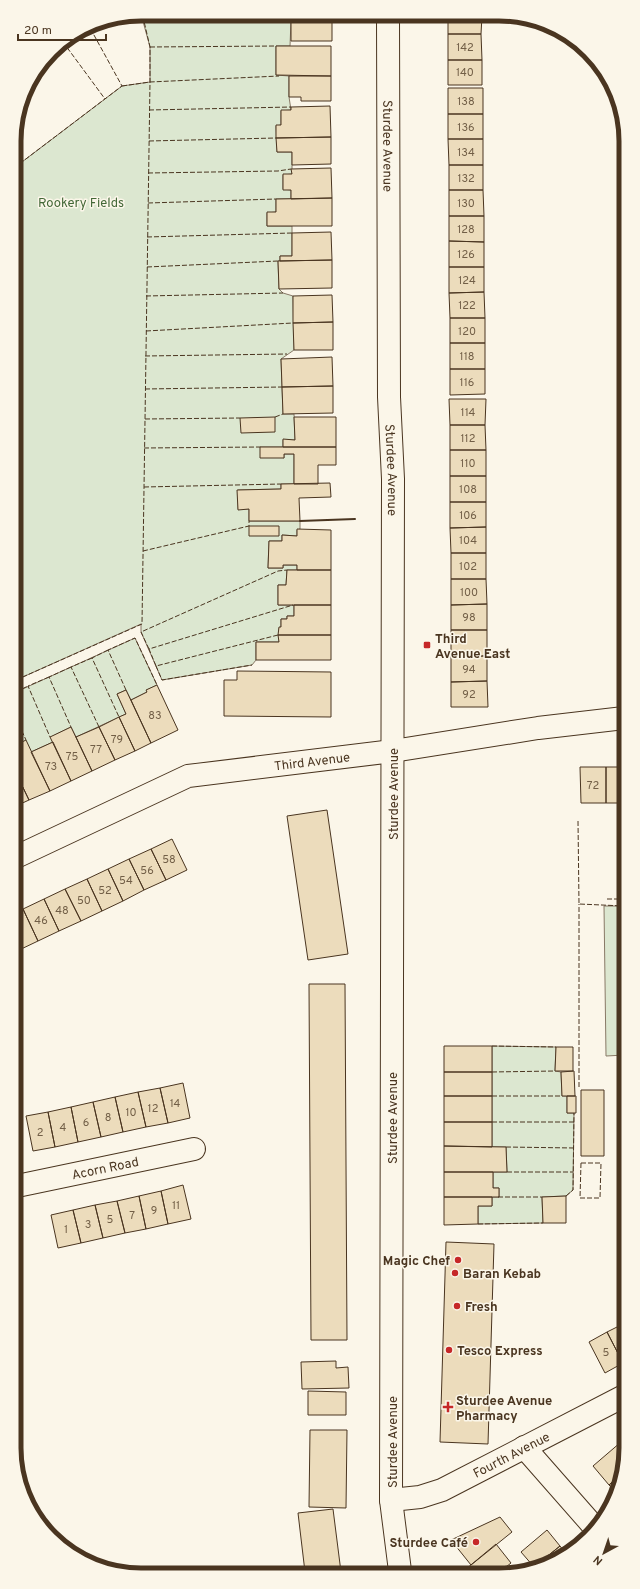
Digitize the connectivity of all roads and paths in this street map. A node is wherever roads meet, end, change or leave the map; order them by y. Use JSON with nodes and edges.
{"nodes":[{"id":1,"x":388,"y":21,"type":"edge"},
{"id":2,"x":619,"y":719,"type":"edge"},
{"id":3,"x":393,"y":751,"type":"junction"},
{"id":4,"x":21,"y":855,"type":"edge"},
{"id":5,"x":194,"y":1149,"type":"dead end"},
{"id":6,"x":21,"y":1185,"type":"edge"},
{"id":7,"x":619,"y":1399,"type":"edge"},
{"id":8,"x":524,"y":1447,"type":"junction"},
{"id":9,"x":392,"y":1500,"type":"junction"},
{"id":10,"x":592,"y":1524,"type":"edge"},
{"id":11,"x":400,"y":1568,"type":"edge"}],
"edges":[{"from":1,"to":3,"type":"street","name":"Sturdee Avenue"},
{"from":2,"to":3,"type":"street","name":"Third Avenue"},
{"from":3,"to":4,"type":"street","name":"Third Avenue"},
{"from":3,"to":9,"type":"street","name":"Sturdee Avenue"},
{"from":5,"to":6,"type":"street","name":"Acorn Road"},
{"from":7,"to":8,"type":"street","name":"Fourth Avenue"},
{"from":8,"to":9,"type":"street","name":"Fourth Avenue"},
{"from":8,"to":10,"type":"street"},
{"from":9,"to":11,"type":"street","name":"Sturdee Avenue"}]}
